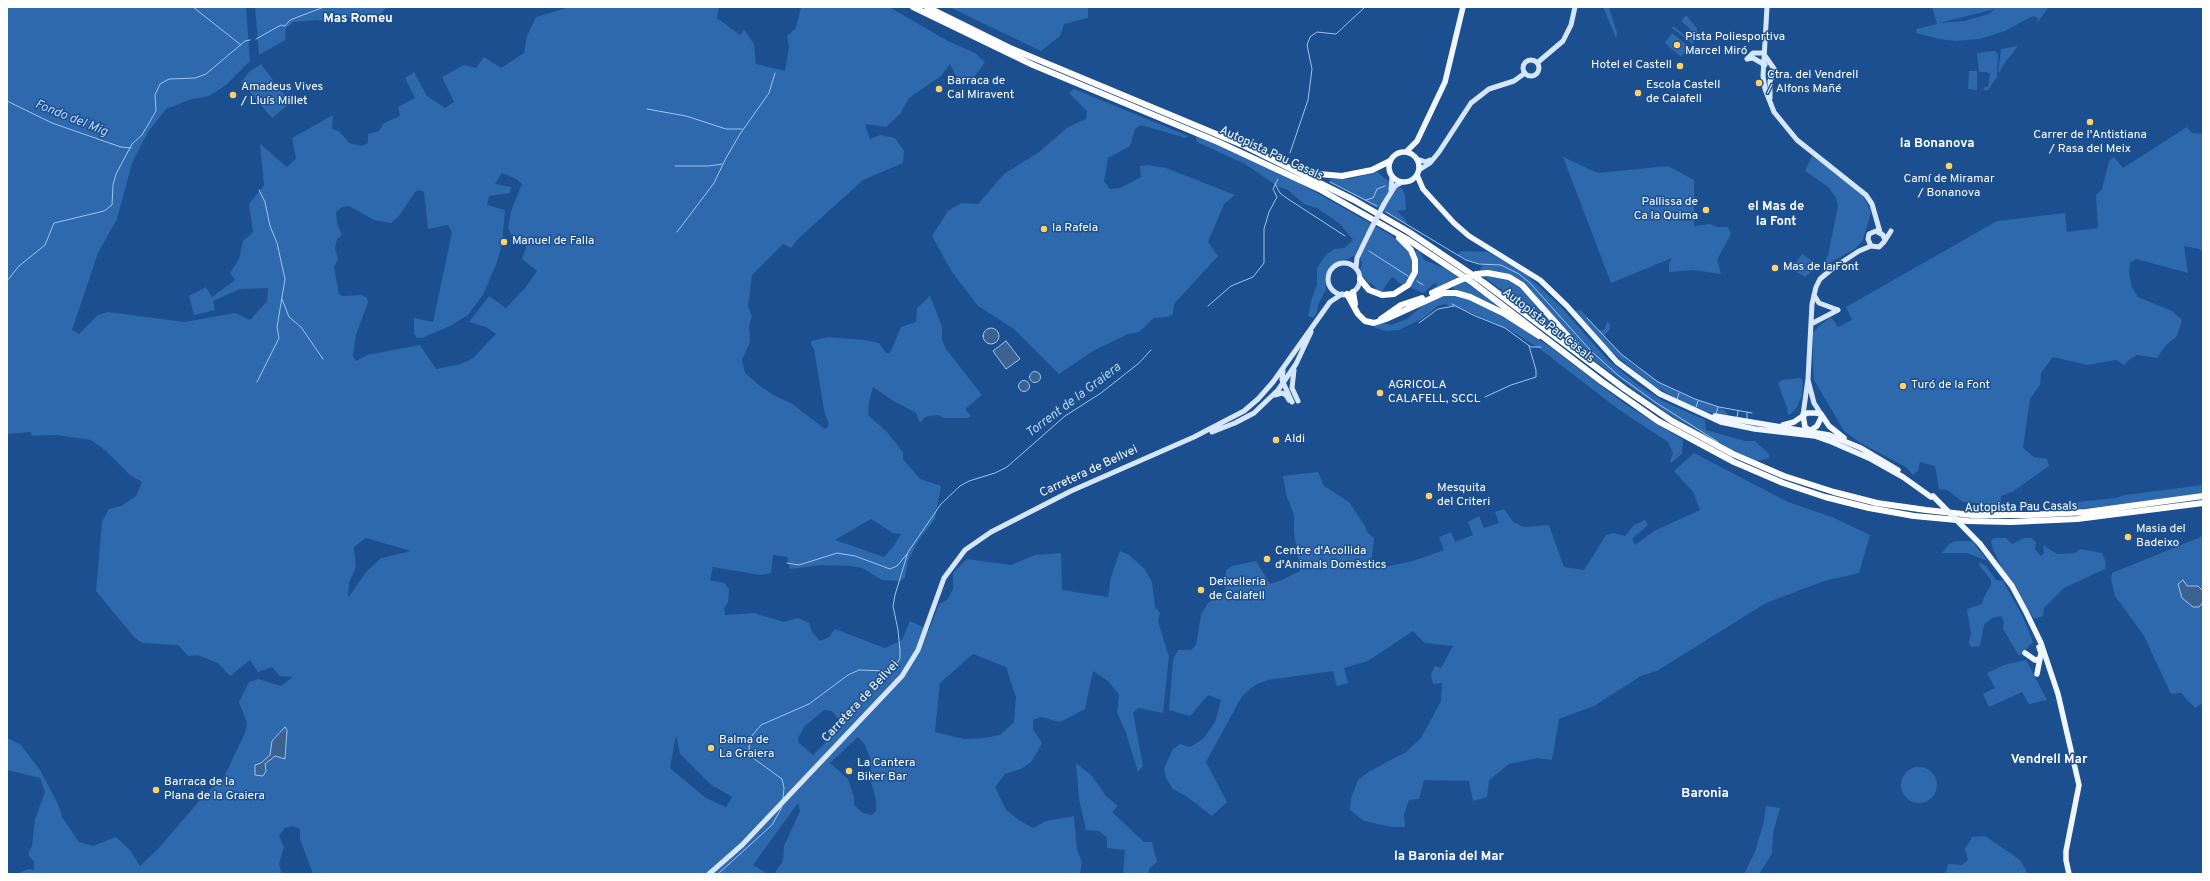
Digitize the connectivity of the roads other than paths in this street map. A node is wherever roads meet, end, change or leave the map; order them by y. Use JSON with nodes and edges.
{"nodes":[{"id":1,"x":912,"y":7,"type":"edge"},
{"id":2,"x":927,"y":7,"type":"edge"},
{"id":3,"x":1463,"y":7,"type":"edge"},
{"id":4,"x":1575,"y":7,"type":"edge"},
{"id":5,"x":1767,"y":7,"type":"edge"},
{"id":6,"x":1763,"y":53,"type":"junction"},
{"id":7,"x":1537,"y":63,"type":"junction"},
{"id":8,"x":1763,"y":64,"type":"junction"},
{"id":9,"x":1775,"y":70,"type":"junction"},
{"id":10,"x":1525,"y":73,"type":"junction"},
{"id":11,"x":1770,"y":103,"type":"junction"},
{"id":12,"x":1417,"y":141,"type":"junction"},
{"id":13,"x":1406,"y":152,"type":"junction"},
{"id":14,"x":1416,"y":158,"type":"junction"},
{"id":15,"x":1435,"y":158,"type":"junction"},
{"id":16,"x":1390,"y":161,"type":"junction"},
{"id":17,"x":1288,"y":166,"type":"junction"},
{"id":18,"x":1418,"y":173,"type":"junction"},
{"id":19,"x":1392,"y":177,"type":"junction"},
{"id":20,"x":1409,"y":181,"type":"junction"},
{"id":21,"x":1402,"y":182,"type":"junction"},
{"id":22,"x":1423,"y":189,"type":"junction"},
{"id":23,"x":1390,"y":193,"type":"junction"},
{"id":24,"x":1875,"y":220,"type":"junction"},
{"id":25,"x":1391,"y":230,"type":"junction"},
{"id":26,"x":1874,"y":232,"type":"junction"},
{"id":27,"x":1881,"y":233,"type":"junction"},
{"id":28,"x":1885,"y":240,"type":"junction"},
{"id":29,"x":1868,"y":241,"type":"junction"},
{"id":30,"x":1872,"y":246,"type":"junction"},
{"id":31,"x":1359,"y":250,"type":"junction"},
{"id":32,"x":1859,"y":251,"type":"junction"},
{"id":33,"x":1347,"y":263,"type":"junction"},
{"id":34,"x":1356,"y":268,"type":"junction"},
{"id":35,"x":1360,"y":279,"type":"junction"},
{"id":36,"x":1331,"y":287,"type":"junction"},
{"id":37,"x":1353,"y":292,"type":"junction"},
{"id":38,"x":1344,"y":294,"type":"junction"},
{"id":39,"x":1814,"y":295,"type":"junction"},
{"id":40,"x":1330,"y":302,"type":"junction"},
{"id":41,"x":1811,"y":324,"type":"junction"},
{"id":42,"x":1313,"y":326,"type":"junction"},
{"id":43,"x":1562,"y":351,"type":"junction"},
{"id":44,"x":1294,"y":352,"type":"junction"},
{"id":45,"x":1296,"y":364,"type":"junction"},
{"id":46,"x":1596,"y":367,"type":"junction"},
{"id":47,"x":1808,"y":379,"type":"junction"},
{"id":48,"x":1283,"y":383,"type":"junction"},
{"id":49,"x":1267,"y":401,"type":"junction"},
{"id":50,"x":1298,"y":401,"type":"dead end"},
{"id":51,"x":1688,"y":408,"type":"junction"},
{"id":52,"x":1803,"y":415,"type":"junction"},
{"id":53,"x":1821,"y":415,"type":"junction"},
{"id":54,"x":1774,"y":425,"type":"junction"},
{"id":55,"x":1769,"y":430,"type":"junction"},
{"id":56,"x":1810,"y":430,"type":"junction"},
{"id":57,"x":1194,"y":437,"type":"junction"},
{"id":58,"x":1847,"y":447,"type":"junction"},
{"id":59,"x":1905,"y":474,"type":"junction"},
{"id":60,"x":2203,"y":496,"type":"edge"},
{"id":61,"x":1932,"y":497,"type":"junction"},
{"id":62,"x":2203,"y":503,"type":"edge"},
{"id":63,"x":1979,"y":544,"type":"junction"},
{"id":64,"x":2036,"y":639,"type":"junction"},
{"id":65,"x":2025,"y":653,"type":"dead end"},
{"id":66,"x":2040,"y":659,"type":"junction"},
{"id":67,"x":2037,"y":674,"type":"dead end"},
{"id":68,"x":709,"y":874,"type":"edge"},
{"id":69,"x":2068,"y":874,"type":"edge"}],
"edges":[{"from":1,"to":25,"type":"highway","name":"Autopista Pau Casals"},
{"from":2,"to":17,"type":"highway","name":"Autopista Pau Casals"},
{"from":3,"to":12,"type":"main road"},
{"from":4,"to":7,"type":"main road"},
{"from":5,"to":6,"type":"main road"},
{"from":6,"to":8,"type":"main road"},
{"from":6,"to":8,"type":"main road"},
{"from":6,"to":9,"type":"main road"},
{"from":7,"to":10,"type":"main road"},
{"from":7,"to":10,"type":"main road"},
{"from":8,"to":9,"type":"main road"},
{"from":8,"to":11,"type":"main road"},
{"from":9,"to":11,"type":"main road"},
{"from":10,"to":15,"type":"main road"},
{"from":11,"to":24,"type":"main road"},
{"from":12,"to":13,"type":"main road"},
{"from":12,"to":14,"type":"main road"},
{"from":13,"to":14,"type":"main road"},
{"from":13,"to":16,"type":"main road"},
{"from":14,"to":15,"type":"main road"},
{"from":14,"to":18,"type":"main road"},
{"from":15,"to":18,"type":"main road"},
{"from":16,"to":17,"type":"highway"},
{"from":16,"to":19,"type":"main road"},
{"from":17,"to":46,"type":"highway","name":"Autopista Pau Casals"},
{"from":18,"to":20,"type":"main road"},
{"from":18,"to":22,"type":"main road"},
{"from":19,"to":21,"type":"main road"},
{"from":19,"to":23,"type":"main road"},
{"from":20,"to":21,"type":"main road"},
{"from":20,"to":22,"type":"main road"},
{"from":21,"to":23,"type":"main road"},
{"from":22,"to":51,"type":"main road"},
{"from":23,"to":31,"type":"main road","bridge":true},
{"from":24,"to":26,"type":"main road"},
{"from":24,"to":27,"type":"main road"},
{"from":25,"to":35,"type":"highway"},
{"from":25,"to":43,"type":"highway","name":"Autopista Pau Casals"},
{"from":26,"to":27,"type":"main road"},
{"from":26,"to":29,"type":"main road"},
{"from":27,"to":28,"type":"main road"},
{"from":27,"to":28,"type":"main road"},
{"from":28,"to":30,"type":"main road"},
{"from":29,"to":30,"type":"main road"},
{"from":29,"to":32,"type":"main road"},
{"from":30,"to":32,"type":"main road"},
{"from":31,"to":33,"type":"main road"},
{"from":31,"to":34,"type":"main road"},
{"from":32,"to":39,"type":"main road"},
{"from":33,"to":34,"type":"main road"},
{"from":33,"to":36,"type":"main road"},
{"from":34,"to":35,"type":"main road"},
{"from":35,"to":37,"type":"main road"},
{"from":36,"to":38,"type":"main road"},
{"from":36,"to":40,"type":"main road"},
{"from":37,"to":38,"type":"main road"},
{"from":37,"to":46,"type":"highway","bridge":true},
{"from":38,"to":40,"type":"main road","name":"Carretera de Bellvei"},
{"from":38,"to":43,"type":"highway"},
{"from":39,"to":41,"type":"main road"},
{"from":39,"to":41,"type":"main road"},
{"from":40,"to":42,"type":"main road","name":"Carretera de Bellvei"},
{"from":41,"to":47,"type":"main road"},
{"from":42,"to":44,"type":"main road","name":"Carretera de Bellvei"},
{"from":42,"to":45,"type":"main road","name":"Carretera de Bellvei"},
{"from":43,"to":62,"type":"highway","name":"Autopista Pau Casals"},
{"from":44,"to":48,"type":"main road"},
{"from":44,"to":57,"type":"main road","name":"Carretera de Bellvei"},
{"from":45,"to":48,"type":"main road","name":"Carretera de Bellvei"},
{"from":45,"to":50,"type":"main road"},
{"from":46,"to":60,"type":"highway","name":"Autopista Pau Casals"},
{"from":47,"to":52,"type":"main road"},
{"from":47,"to":53,"type":"main road"},
{"from":48,"to":49,"type":"main road","name":"Carretera de Bellvei"},
{"from":48,"to":49,"type":"main road"},
{"from":49,"to":57,"type":"main road","name":"Carretera de Bellvei"},
{"from":51,"to":54,"type":"main road"},
{"from":51,"to":55,"type":"main road"},
{"from":52,"to":53,"type":"main road"},
{"from":52,"to":54,"type":"main road"},
{"from":52,"to":56,"type":"main road"},
{"from":53,"to":56,"type":"main road"},
{"from":53,"to":59,"type":"main road"},
{"from":54,"to":56,"type":"main road"},
{"from":55,"to":56,"type":"main road"},
{"from":55,"to":58,"type":"main road"},
{"from":56,"to":58,"type":"main road"},
{"from":56,"to":59,"type":"main road"},
{"from":57,"to":68,"type":"main road","name":"Carretera de Bellvei"},
{"from":58,"to":61,"type":"main road"},
{"from":59,"to":61,"type":"main road"},
{"from":61,"to":63,"type":"main road","bridge":true},
{"from":63,"to":64,"type":"main road"},
{"from":63,"to":69,"type":"main road"},
{"from":64,"to":66,"type":"main road"},
{"from":64,"to":69,"type":"main road"},
{"from":65,"to":66,"type":"main road"},
{"from":66,"to":67,"type":"main road"}]}
